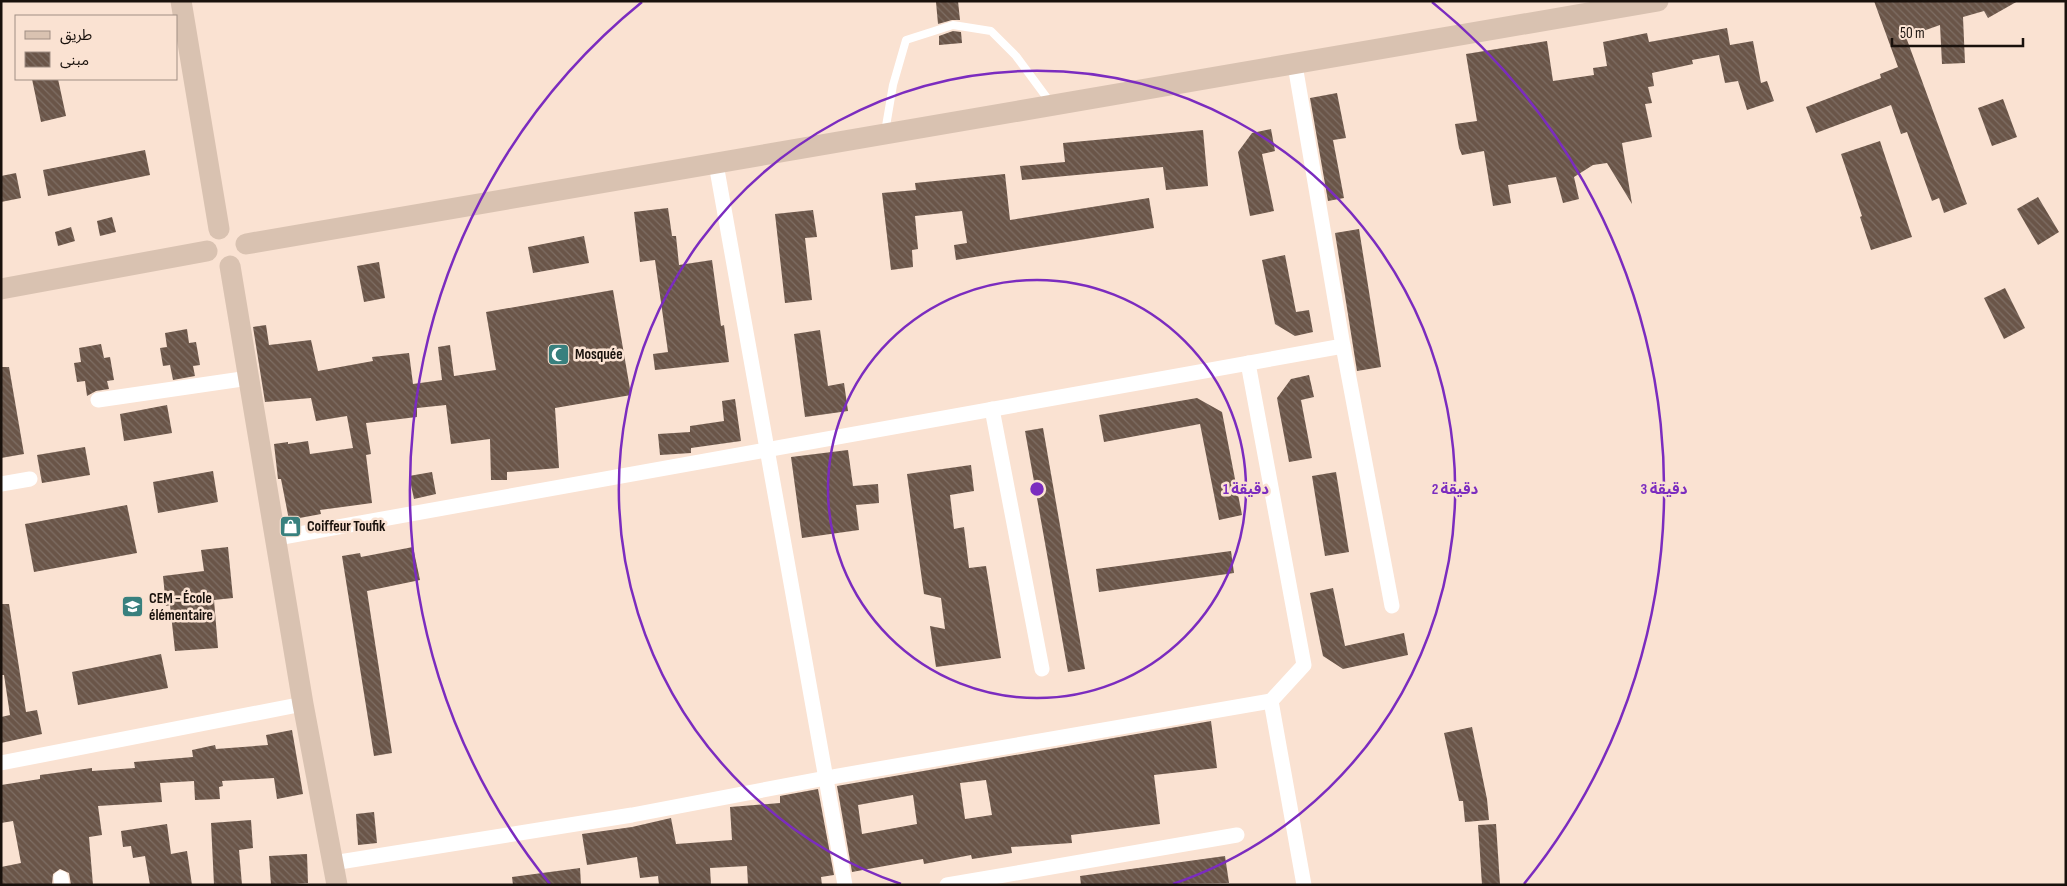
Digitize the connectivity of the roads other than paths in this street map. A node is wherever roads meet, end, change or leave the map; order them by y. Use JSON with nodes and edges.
{"nodes":[{"id":1,"x":181,"y":1,"type":"edge"},
{"id":2,"x":1658,"y":1,"type":"edge"},
{"id":3,"x":1295,"y":64,"type":"junction"},
{"id":4,"x":1053,"y":106,"type":"junction"},
{"id":5,"x":884,"y":134,"type":"junction"},
{"id":6,"x":716,"y":164,"type":"junction"},
{"id":7,"x":219,"y":229,"type":"junction"},
{"id":8,"x":246,"y":244,"type":"junction"},
{"id":9,"x":207,"y":251,"type":"junction"},
{"id":10,"x":230,"y":266,"type":"junction"},
{"id":11,"x":1,"y":289,"type":"edge"},
{"id":12,"x":1343,"y":346,"type":"junction"},
{"id":13,"x":1248,"y":363,"type":"junction"},
{"id":14,"x":249,"y":378,"type":"junction"},
{"id":15,"x":98,"y":400,"type":"dead end"},
{"id":16,"x":992,"y":409,"type":"junction"},
{"id":17,"x":767,"y":449,"type":"junction"},
{"id":18,"x":30,"y":479,"type":"dead end"},
{"id":19,"x":1,"y":484,"type":"edge"},
{"id":20,"x":277,"y":538,"type":"junction"},
{"id":21,"x":1392,"y":606,"type":"dead end"},
{"id":22,"x":1042,"y":669,"type":"dead end"},
{"id":23,"x":1271,"y":701,"type":"junction"},
{"id":24,"x":303,"y":704,"type":"junction"},
{"id":25,"x":1,"y":763,"type":"edge"},
{"id":26,"x":826,"y":778,"type":"junction"},
{"id":27,"x":1237,"y":835,"type":"dead end"},
{"id":28,"x":333,"y":863,"type":"junction"},
{"id":29,"x":337,"y":885,"type":"edge"},
{"id":30,"x":845,"y":885,"type":"edge"},
{"id":31,"x":947,"y":885,"type":"edge"},
{"id":32,"x":1304,"y":885,"type":"edge"}],
"edges":[{"from":1,"to":7,"type":"main road"},
{"from":2,"to":3,"type":"main road"},
{"from":3,"to":4,"type":"main road"},
{"from":3,"to":12,"type":"street"},
{"from":4,"to":5,"type":"main road"},
{"from":4,"to":5,"type":"lane"},
{"from":5,"to":6,"type":"main road"},
{"from":6,"to":8,"type":"main road"},
{"from":6,"to":17,"type":"street"},
{"from":7,"to":8,"type":"main road"},
{"from":7,"to":9,"type":"main road"},
{"from":8,"to":10,"type":"main road"},
{"from":9,"to":10,"type":"main road"},
{"from":9,"to":11,"type":"main road"},
{"from":10,"to":14,"type":"main road"},
{"from":12,"to":13,"type":"street"},
{"from":12,"to":21,"type":"street"},
{"from":13,"to":16,"type":"street"},
{"from":13,"to":23,"type":"street"},
{"from":14,"to":15,"type":"street"},
{"from":14,"to":20,"type":"main road"},
{"from":16,"to":17,"type":"street"},
{"from":16,"to":22,"type":"street"},
{"from":17,"to":20,"type":"street"},
{"from":17,"to":26,"type":"street"},
{"from":18,"to":19,"type":"street"},
{"from":20,"to":24,"type":"main road"},
{"from":23,"to":26,"type":"street"},
{"from":23,"to":32,"type":"street"},
{"from":24,"to":25,"type":"street"},
{"from":24,"to":28,"type":"main road"},
{"from":26,"to":28,"type":"street"},
{"from":26,"to":30,"type":"street"},
{"from":27,"to":31,"type":"street"},
{"from":28,"to":29,"type":"main road"}]}
